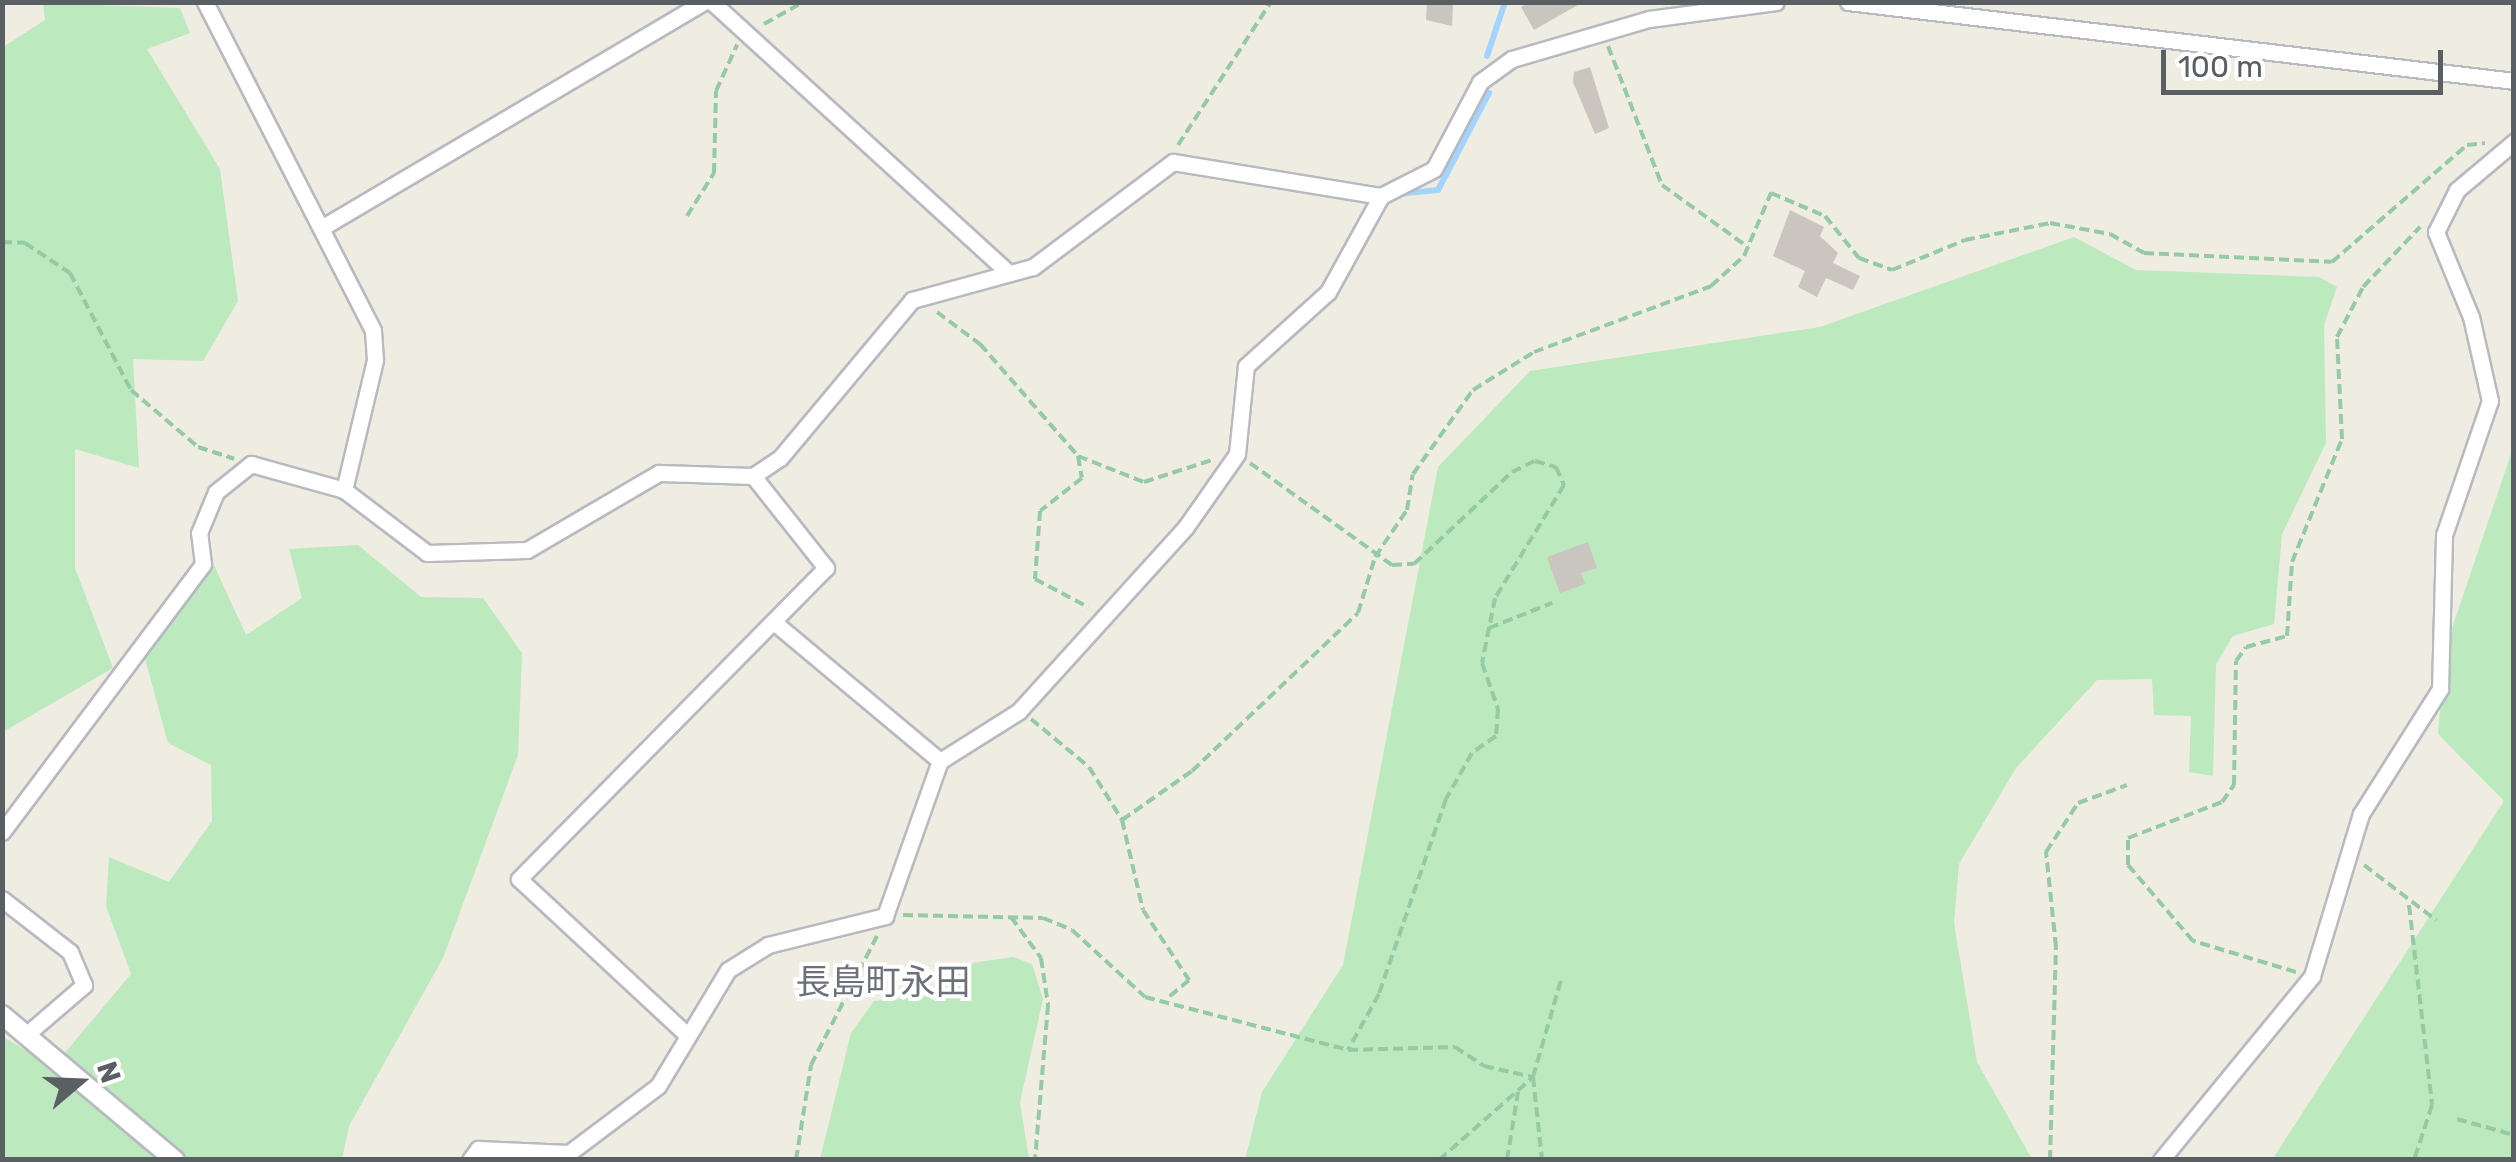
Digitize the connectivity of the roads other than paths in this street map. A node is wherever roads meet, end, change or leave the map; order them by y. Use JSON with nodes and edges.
{"nodes":[{"id":1,"x":205,"y":2,"type":"edge"},
{"id":2,"x":702,"y":2,"type":"edge"},
{"id":3,"x":712,"y":2,"type":"edge"},
{"id":4,"x":1776,"y":2,"type":"edge"},
{"id":5,"x":1848,"y":2,"type":"edge"},
{"id":6,"x":1936,"y":6,"type":"edge"},
{"id":7,"x":2514,"y":81,"type":"edge"},
{"id":8,"x":2506,"y":142,"type":"edge"},
{"id":9,"x":1382,"y":196,"type":"junction"},
{"id":10,"x":323,"y":226,"type":"junction"},
{"id":11,"x":1004,"y":270,"type":"junction"},
{"id":12,"x":753,"y":476,"type":"junction"},
{"id":13,"x":344,"y":490,"type":"junction"},
{"id":14,"x":775,"y":623,"type":"junction"},
{"id":15,"x":940,"y":760,"type":"junction"},
{"id":16,"x":2,"y":832,"type":"edge"},
{"id":17,"x":2,"y":899,"type":"edge"},
{"id":18,"x":2,"y":1014,"type":"edge"},
{"id":19,"x":27,"y":1034,"type":"junction"},
{"id":20,"x":687,"y":1035,"type":"junction"},
{"id":21,"x":175,"y":1160,"type":"edge"},
{"id":22,"x":470,"y":1160,"type":"edge"},
{"id":23,"x":2161,"y":1160,"type":"edge"}],
"edges":[{"from":1,"to":10,"type":"street"},
{"from":2,"to":10,"type":"street"},
{"from":3,"to":11,"type":"street"},
{"from":4,"to":9,"type":"street"},
{"from":5,"to":6,"type":"street"},
{"from":6,"to":7,"type":"street"},
{"from":8,"to":23,"type":"street"},
{"from":9,"to":11,"type":"street"},
{"from":9,"to":15,"type":"street"},
{"from":10,"to":13,"type":"street"},
{"from":11,"to":12,"type":"street"},
{"from":12,"to":13,"type":"street"},
{"from":12,"to":14,"type":"street"},
{"from":13,"to":16,"type":"street"},
{"from":14,"to":15,"type":"street"},
{"from":14,"to":20,"type":"street"},
{"from":15,"to":20,"type":"street"},
{"from":17,"to":19,"type":"street"},
{"from":18,"to":19,"type":"street"},
{"from":19,"to":21,"type":"street"},
{"from":20,"to":22,"type":"street"}]}
